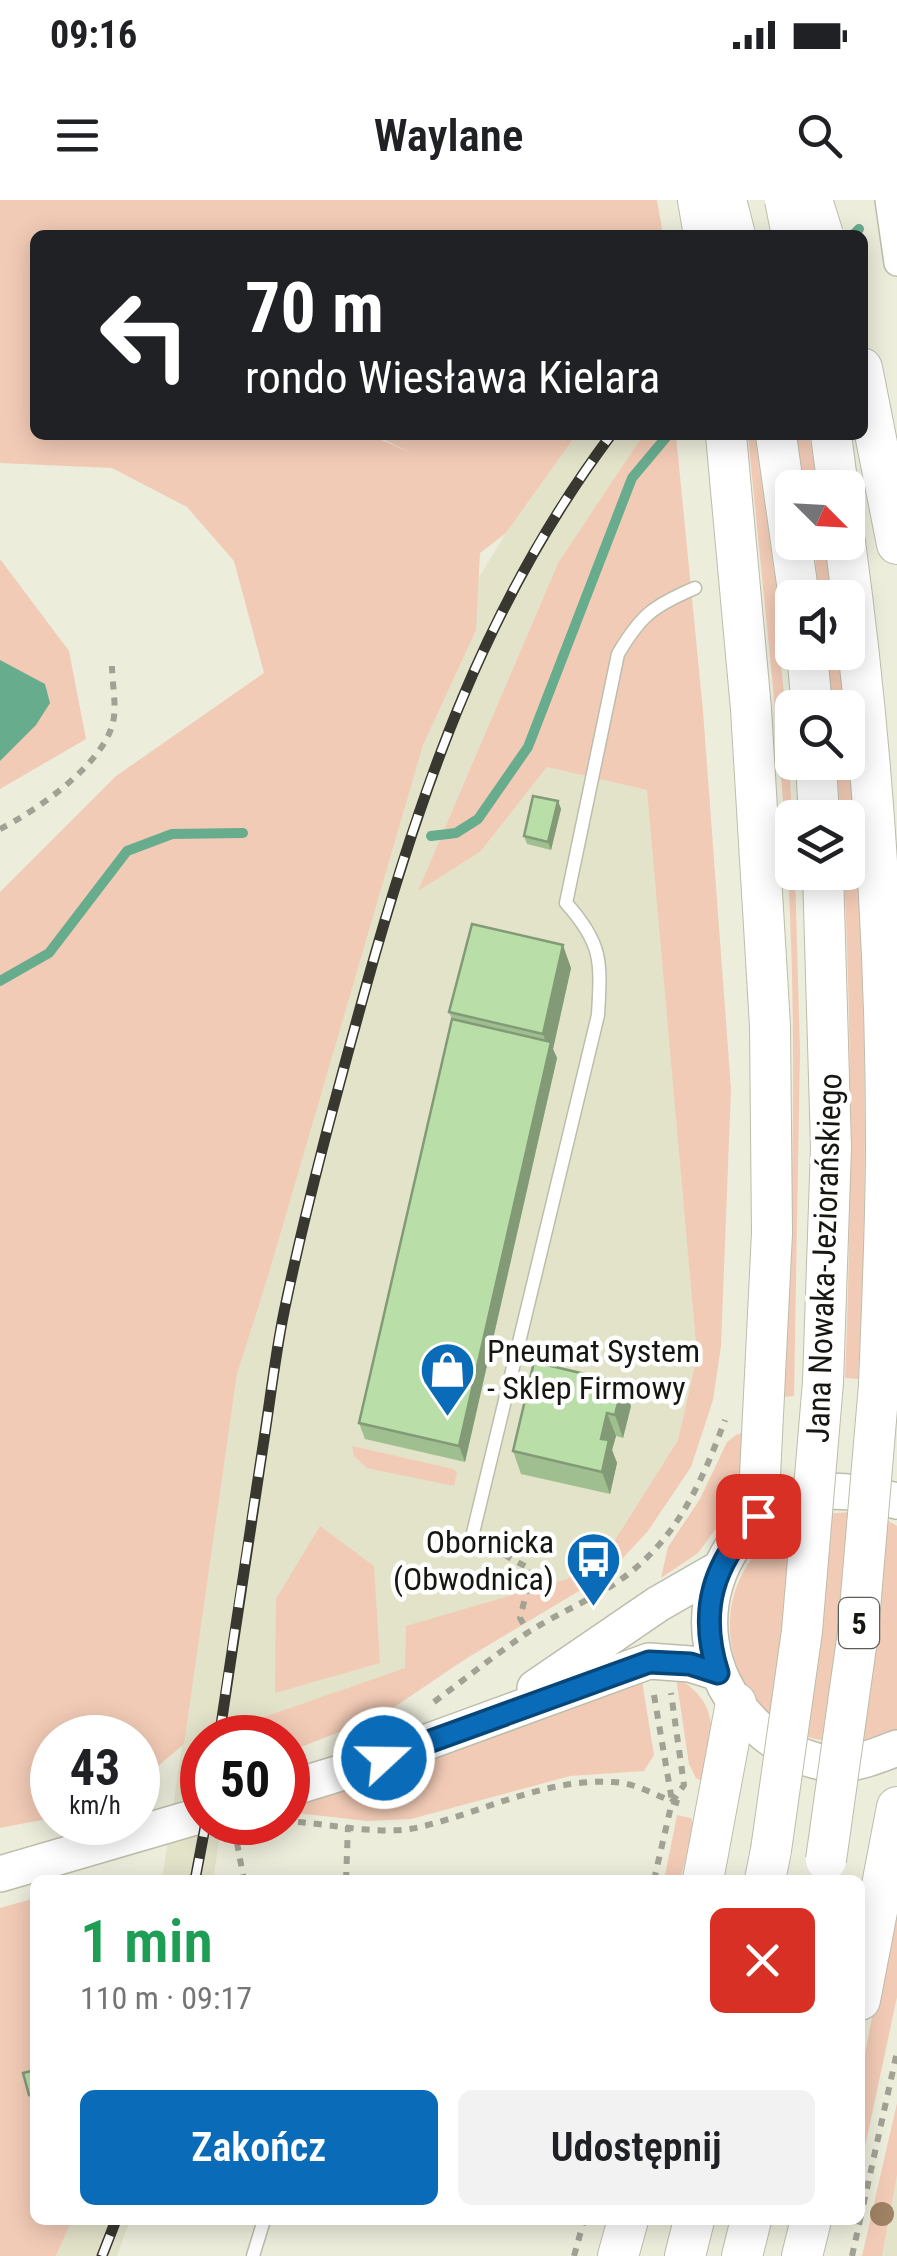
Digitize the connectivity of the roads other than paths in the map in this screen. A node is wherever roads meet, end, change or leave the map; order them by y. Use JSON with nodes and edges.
{"nodes":[{"id":1,"x":698,"y":200,"type":"edge"},
{"id":2,"x":726,"y":200,"type":"edge"},
{"id":3,"x":784,"y":200,"type":"edge"},
{"id":4,"x":812,"y":200,"type":"edge"},
{"id":5,"x":888,"y":200,"type":"edge"},
{"id":6,"x":703,"y":230,"type":"edge"},
{"id":7,"x":734,"y":230,"type":"edge"},
{"id":8,"x":791,"y":230,"type":"edge"},
{"id":9,"x":821,"y":230,"type":"edge"},
{"id":10,"x":897,"y":263,"type":"edge"},
{"id":11,"x":868,"y":398,"type":"edge"},
{"id":12,"x":726,"y":440,"type":"edge"},
{"id":13,"x":777,"y":440,"type":"edge"},
{"id":14,"x":832,"y":440,"type":"edge"},
{"id":15,"x":836,"y":470,"type":"edge"},
{"id":16,"x":897,"y":544,"type":"edge"},
{"id":17,"x":848,"y":560,"type":"edge"},
{"id":18,"x":796,"y":580,"type":"edge"},
{"id":19,"x":694,"y":588,"type":"dead end"},
{"id":20,"x":824,"y":890,"type":"edge"},
{"id":21,"x":897,"y":1501,"type":"edge"},
{"id":22,"x":758,"y":1516,"type":"junction"},
{"id":23,"x":472,"y":1537,"type":"road end"},
{"id":24,"x":719,"y":1568,"type":"junction"},
{"id":25,"x":727,"y":1688,"type":"junction"},
{"id":26,"x":494,"y":1716,"type":"junction"},
{"id":27,"x":897,"y":1748,"type":"edge"},
{"id":28,"x":310,"y":1783,"type":"edge"},
{"id":29,"x":897,"y":1807,"type":"edge"},
{"id":30,"x":180,"y":1821,"type":"edge"},
{"id":31,"x":768,"y":1865,"type":"edge"},
{"id":32,"x":825,"y":1870,"type":"edge"},
{"id":33,"x":0,"y":1874,"type":"edge"},
{"id":34,"x":704,"y":1875,"type":"edge"},
{"id":35,"x":865,"y":1974,"type":"edge"},
{"id":36,"x":262,"y":2225,"type":"edge"},
{"id":37,"x":627,"y":2225,"type":"edge"},
{"id":38,"x":693,"y":2225,"type":"edge"},
{"id":39,"x":750,"y":2225,"type":"edge"},
{"id":40,"x":810,"y":2225,"type":"edge"},
{"id":41,"x":253,"y":2256,"type":"edge"},
{"id":42,"x":618,"y":2256,"type":"edge"},
{"id":43,"x":685,"y":2256,"type":"edge"},
{"id":44,"x":742,"y":2256,"type":"edge"},
{"id":45,"x":802,"y":2256,"type":"edge"}],
"edges":[{"from":1,"to":6,"type":"main road"},
{"from":2,"to":7,"type":"main road"},
{"from":3,"to":8,"type":"main road","bridge":true},
{"from":4,"to":9,"type":"main road","bridge":true},
{"from":5,"to":10,"type":"street"},
{"from":11,"to":16,"type":"main road"},
{"from":12,"to":22,"type":"main road"},
{"from":13,"to":18,"type":"main road"},
{"from":14,"to":15,"type":"main road"},
{"from":17,"to":32,"type":"main road","name":"Jana Nowaka-Jeziorańskiego","number":"5","bridge":true},
{"from":19,"to":23,"type":"lane"},
{"from":20,"to":31,"type":"main road","name":"Jana Nowaka-Jeziorańskiego","number":"5","bridge":true},
{"from":21,"to":22,"type":"main road"},
{"from":22,"to":24,"type":"main road"},
{"from":24,"to":25,"type":"main road"},
{"from":24,"to":26,"type":"main road"},
{"from":25,"to":26,"type":"main road"},
{"from":25,"to":27,"type":"main road"},
{"from":25,"to":34,"type":"main road"},
{"from":26,"to":28,"type":"main road"},
{"from":29,"to":35,"type":"main road"},
{"from":30,"to":33,"type":"main road"},
{"from":36,"to":41,"type":"lane"},
{"from":37,"to":42,"type":"main road"},
{"from":38,"to":43,"type":"main road"},
{"from":39,"to":44,"type":"main road"},
{"from":40,"to":45,"type":"main road"}]}
